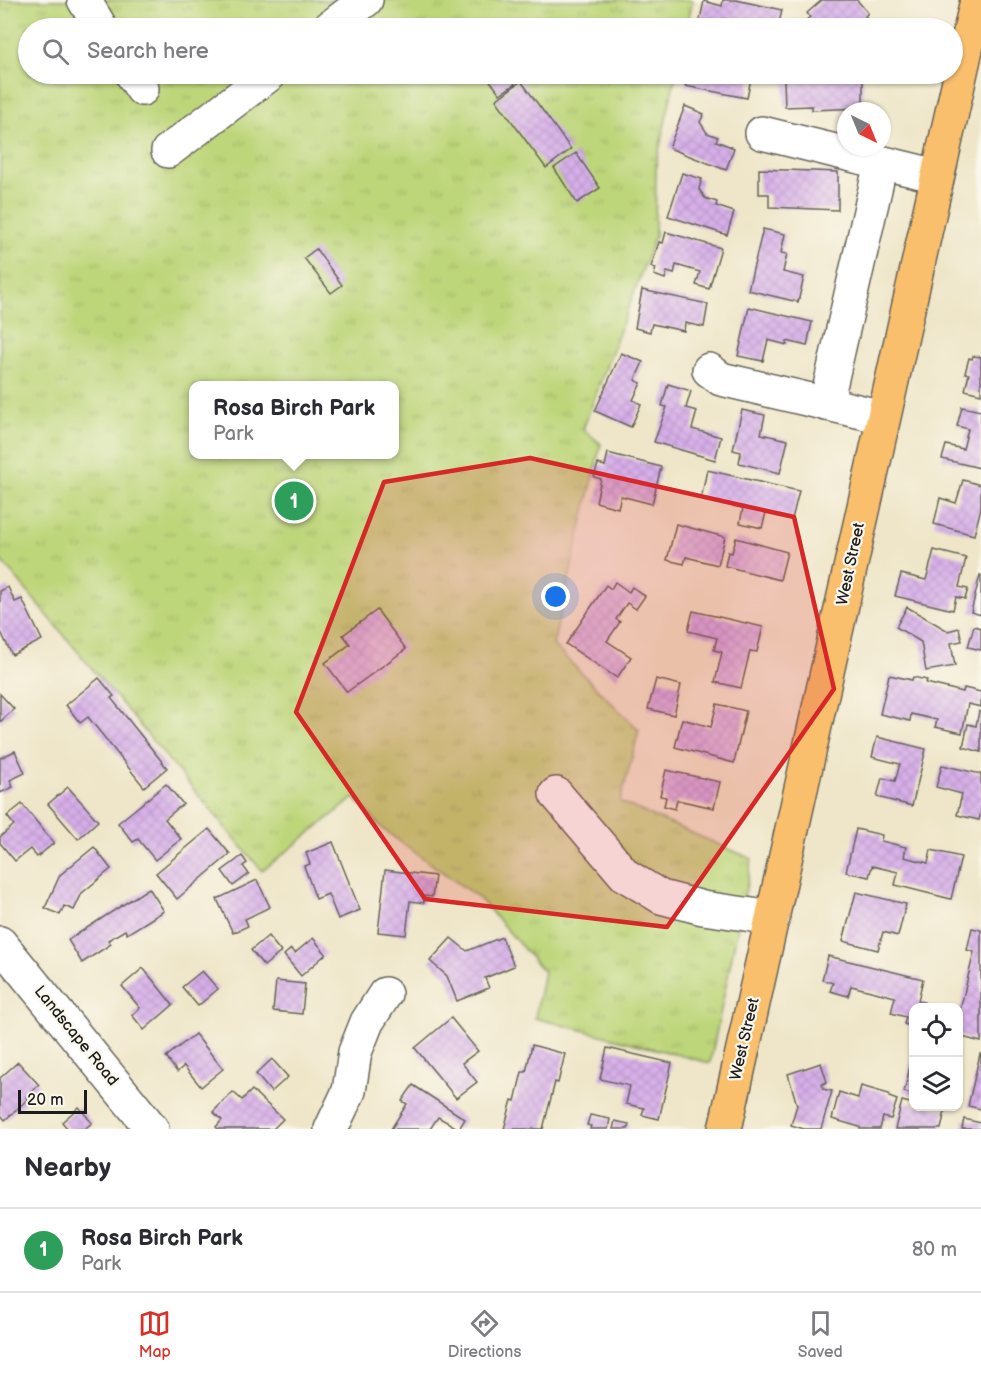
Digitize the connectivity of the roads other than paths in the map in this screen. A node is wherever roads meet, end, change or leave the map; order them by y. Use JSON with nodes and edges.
{"nodes":[{"id":1,"x":84,"y":0,"type":"edge"},
{"id":2,"x":366,"y":0,"type":"edge"},
{"id":3,"x":977,"y":0,"type":"edge"},
{"id":4,"x":95,"y":18,"type":"edge"},
{"id":5,"x":342,"y":18,"type":"edge"},
{"id":6,"x":963,"y":62,"type":"edge"},
{"id":7,"x":257,"y":84,"type":"edge"},
{"id":8,"x":958,"y":84,"type":"edge"},
{"id":9,"x":762,"y":133,"type":"dead end"},
{"id":10,"x":168,"y":151,"type":"dead end"},
{"id":11,"x":881,"y":163,"type":"junction"},
{"id":12,"x":937,"y":176,"type":"junction"},
{"id":13,"x":709,"y":370,"type":"dead end"},
{"id":14,"x":826,"y":404,"type":"junction"},
{"id":15,"x":883,"y":417,"type":"junction"},
{"id":16,"x":556,"y":794,"type":"dead end"},
{"id":17,"x":773,"y":918,"type":"junction"},
{"id":18,"x":0,"y":943,"type":"edge"},
{"id":19,"x":385,"y":994,"type":"dead end"},
{"id":20,"x":152,"y":1129,"type":"edge"},
{"id":21,"x":331,"y":1129,"type":"edge"},
{"id":22,"x":725,"y":1129,"type":"edge"}],
"edges":[{"from":1,"to":4,"type":"street"},
{"from":2,"to":5,"type":"street"},
{"from":3,"to":6,"type":"main road","name":"West Street"},
{"from":7,"to":10,"type":"street"},
{"from":8,"to":12,"type":"main road","name":"West Street"},
{"from":9,"to":11,"type":"street"},
{"from":11,"to":12,"type":"street"},
{"from":11,"to":14,"type":"street"},
{"from":12,"to":15,"type":"main road","name":"West Street"},
{"from":13,"to":14,"type":"street"},
{"from":14,"to":15,"type":"street"},
{"from":15,"to":17,"type":"main road","name":"West Street"},
{"from":16,"to":17,"type":"street"},
{"from":17,"to":22,"type":"main road","name":"West Street"},
{"from":18,"to":20,"type":"street","name":"Landscape Road"},
{"from":19,"to":21,"type":"street"}]}
